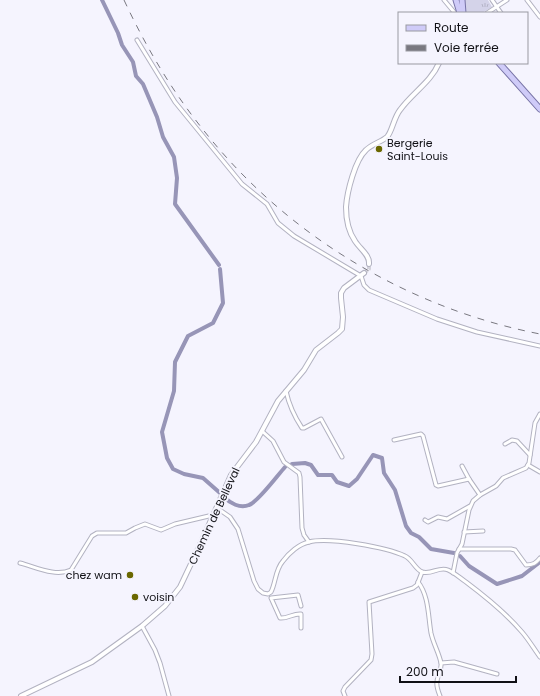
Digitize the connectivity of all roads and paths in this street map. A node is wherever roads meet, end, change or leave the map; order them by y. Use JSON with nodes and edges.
{"nodes":[{"id":1,"x":444,"y":0,"type":"edge"},
{"id":2,"x":456,"y":0,"type":"edge"},
{"id":3,"x":462,"y":0,"type":"edge"},
{"id":4,"x":492,"y":0,"type":"edge"},
{"id":5,"x":505,"y":0,"type":"edge"},
{"id":6,"x":527,"y":0,"type":"edge"},
{"id":7,"x":497,"y":7,"type":"junction"},
{"id":8,"x":454,"y":12,"type":"dead end"},
{"id":9,"x":460,"y":12,"type":"edge"},
{"id":10,"x":463,"y":12,"type":"edge"},
{"id":11,"x":489,"y":12,"type":"edge"},
{"id":12,"x":500,"y":12,"type":"edge"},
{"id":13,"x":540,"y":16,"type":"edge"},
{"id":14,"x":138,"y":40,"type":"dead end"},
{"id":15,"x":439,"y":64,"type":"edge"},
{"id":16,"x":500,"y":64,"type":"edge"},
{"id":17,"x":540,"y":109,"type":"edge"},
{"id":18,"x":369,"y":264,"type":"dead end"},
{"id":19,"x":363,"y":274,"type":"junction"},
{"id":20,"x":540,"y":346,"type":"edge"},
{"id":21,"x":286,"y":391,"type":"junction"},
{"id":22,"x":540,"y":414,"type":"edge"},
{"id":23,"x":262,"y":431,"type":"junction"},
{"id":24,"x":394,"y":440,"type":"dead end"},
{"id":25,"x":505,"y":444,"type":"dead end"},
{"id":26,"x":530,"y":455,"type":"junction"},
{"id":27,"x":342,"y":457,"type":"dead end"},
{"id":28,"x":528,"y":465,"type":"junction"},
{"id":29,"x":462,"y":466,"type":"dead end"},
{"id":30,"x":540,"y":472,"type":"edge"},
{"id":31,"x":469,"y":479,"type":"junction"},
{"id":32,"x":480,"y":495,"type":"junction"},
{"id":33,"x":470,"y":506,"type":"junction"},
{"id":34,"x":217,"y":508,"type":"junction"},
{"id":35,"x":213,"y":515,"type":"junction"},
{"id":36,"x":425,"y":520,"type":"dead end"},
{"id":37,"x":483,"y":531,"type":"dead end"},
{"id":38,"x":464,"y":532,"type":"junction"},
{"id":39,"x":309,"y":542,"type":"junction"},
{"id":40,"x":459,"y":549,"type":"junction"},
{"id":41,"x":540,"y":558,"type":"edge"},
{"id":42,"x":20,"y":563,"type":"dead end"},
{"id":43,"x":422,"y":572,"type":"junction"},
{"id":44,"x":453,"y":572,"type":"junction"},
{"id":45,"x":418,"y":582,"type":"junction"},
{"id":46,"x":300,"y":606,"type":"dead end"},
{"id":47,"x":142,"y":626,"type":"junction"},
{"id":48,"x":301,"y":628,"type":"dead end"},
{"id":49,"x":540,"y":657,"type":"edge"},
{"id":50,"x":441,"y":663,"type":"junction"},
{"id":51,"x":497,"y":674,"type":"dead end"},
{"id":52,"x":21,"y":696,"type":"edge"},
{"id":53,"x":168,"y":696,"type":"edge"},
{"id":54,"x":345,"y":696,"type":"edge"},
{"id":55,"x":440,"y":696,"type":"edge"}],
"edges":[{"from":1,"to":8,"type":"street"},
{"from":2,"to":9,"type":"main road"},
{"from":3,"to":10,"type":"main road"},
{"from":4,"to":7,"type":"street"},
{"from":5,"to":7,"type":"street"},
{"from":6,"to":13,"type":"street"},
{"from":7,"to":11,"type":"street"},
{"from":7,"to":12,"type":"street"},
{"from":14,"to":19,"type":"street"},
{"from":15,"to":18,"type":"street"},
{"from":16,"to":17,"type":"main road"},
{"from":19,"to":20,"type":"street"},
{"from":19,"to":21,"type":"street","name":"Chemin de Belleval"},
{"from":21,"to":23,"type":"street","name":"Chemin de Belleval"},
{"from":21,"to":27,"type":"street"},
{"from":22,"to":26,"type":"street"},
{"from":23,"to":34,"type":"street","name":"Chemin de Belleval"},
{"from":23,"to":39,"type":"street"},
{"from":24,"to":31,"type":"street"},
{"from":25,"to":26,"type":"street"},
{"from":26,"to":28,"type":"street"},
{"from":28,"to":30,"type":"street"},
{"from":28,"to":32,"type":"street"},
{"from":29,"to":31,"type":"street"},
{"from":31,"to":32,"type":"street"},
{"from":32,"to":33,"type":"street"},
{"from":33,"to":36,"type":"street"},
{"from":33,"to":38,"type":"street"},
{"from":34,"to":35,"type":"street","name":"Chemin de Belleval"},
{"from":34,"to":39,"type":"street"},
{"from":35,"to":42,"type":"street"},
{"from":35,"to":47,"type":"street","name":"Chemin de Belleval"},
{"from":37,"to":38,"type":"street"},
{"from":38,"to":40,"type":"street"},
{"from":39,"to":43,"type":"street"},
{"from":40,"to":41,"type":"street"},
{"from":40,"to":44,"type":"street"},
{"from":43,"to":44,"type":"street"},
{"from":43,"to":45,"type":"street"},
{"from":44,"to":49,"type":"street"},
{"from":45,"to":50,"type":"street"},
{"from":45,"to":54,"type":"street"},
{"from":46,"to":48,"type":"street"},
{"from":47,"to":52,"type":"street","name":"Chemin de Belleval"},
{"from":47,"to":53,"type":"street"},
{"from":50,"to":51,"type":"street"},
{"from":50,"to":55,"type":"street"}]}
